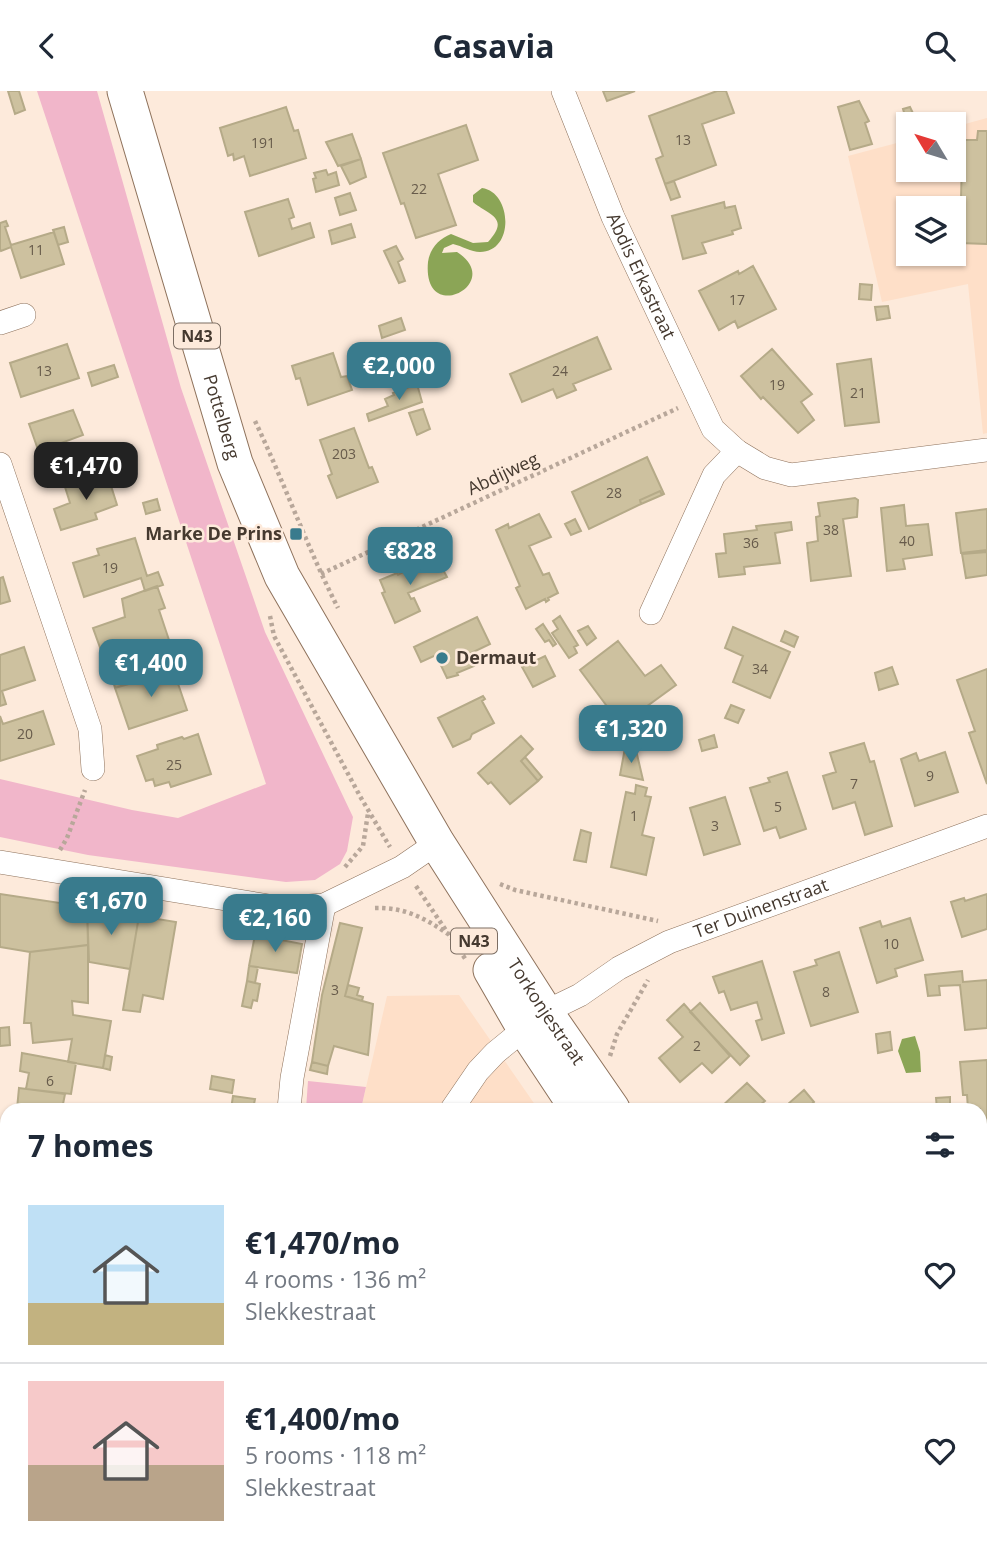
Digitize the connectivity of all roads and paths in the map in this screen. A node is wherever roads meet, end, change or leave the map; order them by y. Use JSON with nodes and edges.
{"nodes":[{"id":1,"x":125,"y":91,"type":"edge"},
{"id":2,"x":563,"y":91,"type":"edge"},
{"id":3,"x":24,"y":314,"type":"dead end"},
{"id":4,"x":0,"y":323,"type":"edge"},
{"id":5,"x":698,"y":399,"type":"junction"},
{"id":6,"x":987,"y":450,"type":"edge"},
{"id":7,"x":737,"y":451,"type":"junction"},
{"id":8,"x":0,"y":464,"type":"edge"},
{"id":9,"x":321,"y":575,"type":"dead end"},
{"id":10,"x":651,"y":613,"type":"dead end"},
{"id":11,"x":93,"y":769,"type":"joint"},
{"id":12,"x":368,"y":812,"type":"dead end"},
{"id":13,"x":987,"y":826,"type":"edge"},
{"id":14,"x":48,"y":849,"type":"dead end"},
{"id":15,"x":428,"y":849,"type":"junction"},
{"id":16,"x":60,"y":851,"type":"junction"},
{"id":17,"x":73,"y":853,"type":"dead end"},
{"id":18,"x":0,"y":862,"type":"edge"},
{"id":19,"x":340,"y":873,"type":"dead end"},
{"id":20,"x":496,"y":883,"type":"dead end"},
{"id":21,"x":324,"y":905,"type":"junction"},
{"id":22,"x":367,"y":909,"type":"dead end"},
{"id":23,"x":665,"y":932,"type":"junction"},
{"id":24,"x":452,"y":937,"type":"dead end"},
{"id":25,"x":535,"y":1021,"type":"junction"},
{"id":26,"x":606,"y":1063,"type":"dead end"},
{"id":27,"x":290,"y":1103,"type":"edge"},
{"id":28,"x":456,"y":1103,"type":"edge"},
{"id":29,"x":575,"y":1103,"type":"edge"},
{"id":30,"x":607,"y":1103,"type":"edge"}],
"edges":[{"from":1,"to":15,"type":"main road","name":"Pottelberg","number":"N43"},
{"from":2,"to":5,"type":"street","name":"Abdis Erkastraat"},
{"from":3,"to":4,"type":"street"},
{"from":5,"to":7,"type":"street","name":"Abdis Erkastraat"},
{"from":5,"to":9,"type":"path","name":"Abdijweg"},
{"from":6,"to":7,"type":"street","name":"Abdis Erkastraat"},
{"from":7,"to":10,"type":"street"},
{"from":8,"to":11,"type":"street"},
{"from":11,"to":16,"type":"path"},
{"from":12,"to":19,"type":"path"},
{"from":13,"to":23,"type":"street","name":"Ter Duinenstraat"},
{"from":14,"to":16,"type":"path"},
{"from":15,"to":21,"type":"street"},
{"from":15,"to":25,"type":"main road","name":"Torkonjestraat","number":"N43"},
{"from":16,"to":17,"type":"path"},
{"from":18,"to":21,"type":"street"},
{"from":20,"to":23,"type":"path"},
{"from":21,"to":27,"type":"street"},
{"from":22,"to":24,"type":"path"},
{"from":23,"to":25,"type":"street","name":"Ter Duinenstraat"},
{"from":23,"to":26,"type":"path"},
{"from":25,"to":28,"type":"street","name":"Ter Duinenstraat"},
{"from":25,"to":29,"type":"main road","name":"Torkonjestraat","number":"N43"},
{"from":25,"to":30,"type":"main road","name":"Torkonjestraat","number":"N43"}]}
